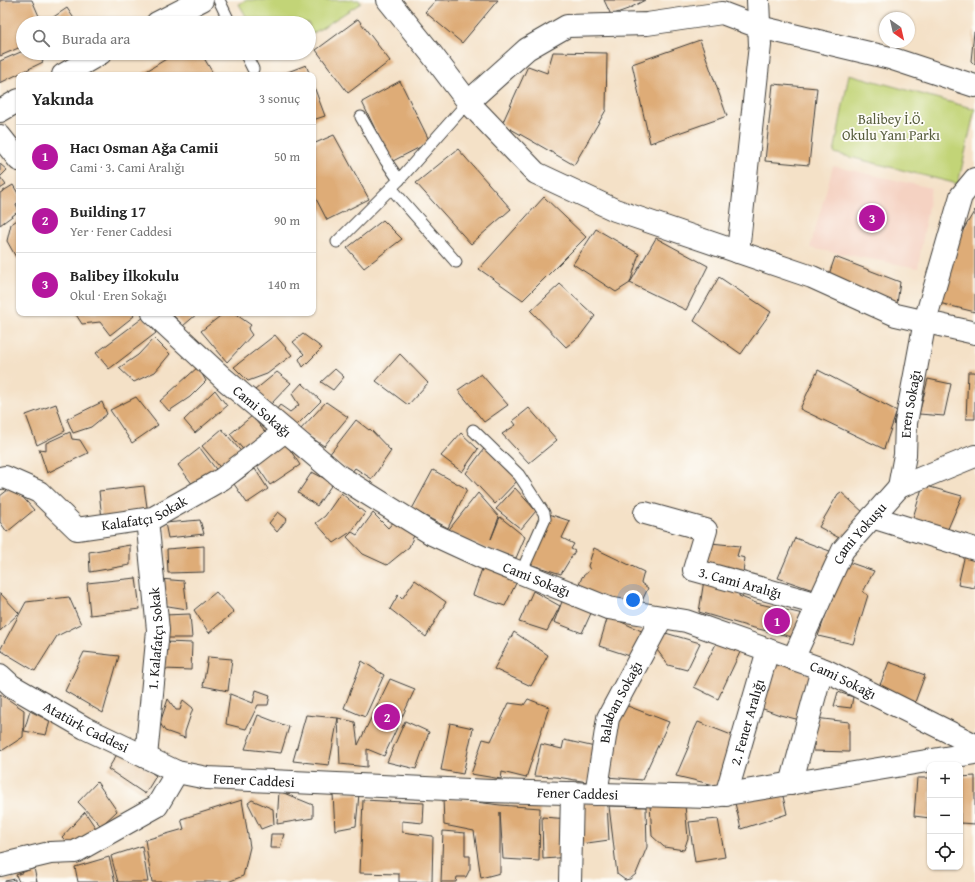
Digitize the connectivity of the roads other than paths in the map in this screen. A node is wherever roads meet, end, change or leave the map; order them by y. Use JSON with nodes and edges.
{"nodes":[{"id":1,"x":202,"y":0,"type":"edge"},
{"id":2,"x":219,"y":0,"type":"edge"},
{"id":3,"x":388,"y":0,"type":"edge"},
{"id":4,"x":758,"y":0,"type":"edge"},
{"id":5,"x":171,"y":16,"type":"edge"},
{"id":6,"x":227,"y":16,"type":"edge"},
{"id":7,"x":759,"y":27,"type":"junction"},
{"id":8,"x":89,"y":60,"type":"edge"},
{"id":9,"x":248,"y":60,"type":"edge"},
{"id":10,"x":253,"y":69,"type":"dead end"},
{"id":11,"x":68,"y":72,"type":"edge"},
{"id":12,"x":975,"y":86,"type":"edge"},
{"id":13,"x":16,"y":102,"type":"edge"},
{"id":14,"x":468,"y":102,"type":"junction"},
{"id":15,"x":0,"y":112,"type":"edge"},
{"id":16,"x":361,"y":117,"type":"dead end"},
{"id":17,"x":0,"y":136,"type":"edge"},
{"id":18,"x":16,"y":156,"type":"edge"},
{"id":19,"x":975,"y":179,"type":"edge"},
{"id":20,"x":395,"y":184,"type":"junction"},
{"id":21,"x":337,"y":242,"type":"dead end"},
{"id":22,"x":738,"y":252,"type":"junction"},
{"id":23,"x":456,"y":262,"type":"dead end"},
{"id":24,"x":156,"y":316,"type":"edge"},
{"id":25,"x":925,"y":321,"type":"junction"},
{"id":26,"x":975,"y":333,"type":"edge"},
{"id":27,"x":472,"y":430,"type":"dead end"},
{"id":28,"x":286,"y":431,"type":"junction"},
{"id":29,"x":975,"y":456,"type":"edge"},
{"id":30,"x":0,"y":478,"type":"edge"},
{"id":31,"x":899,"y":487,"type":"junction"},
{"id":32,"x":645,"y":513,"type":"dead end"},
{"id":33,"x":872,"y":517,"type":"junction"},
{"id":34,"x":147,"y":519,"type":"junction"},
{"id":35,"x":975,"y":549,"type":"edge"},
{"id":36,"x":521,"y":573,"type":"junction"},
{"id":37,"x":818,"y":604,"type":"junction"},
{"id":38,"x":662,"y":617,"type":"junction"},
{"id":39,"x":768,"y":650,"type":"junction"},
{"id":40,"x":793,"y":659,"type":"junction"},
{"id":41,"x":822,"y":669,"type":"junction"},
{"id":42,"x":0,"y":675,"type":"edge"},
{"id":43,"x":975,"y":745,"type":"edge"},
{"id":44,"x":975,"y":753,"type":"edge"},
{"id":45,"x":146,"y":757,"type":"junction"},
{"id":46,"x":177,"y":772,"type":"junction"},
{"id":47,"x":791,"y":784,"type":"junction"},
{"id":48,"x":572,"y":793,"type":"junction"},
{"id":49,"x":596,"y":794,"type":"junction"},
{"id":50,"x":726,"y":795,"type":"junction"},
{"id":51,"x":0,"y":865,"type":"edge"},
{"id":52,"x":570,"y":882,"type":"edge"}],
"edges":[{"from":1,"to":5,"type":"street"},
{"from":2,"to":6,"type":"lane"},
{"from":3,"to":14,"type":"street"},
{"from":4,"to":7,"type":"street"},
{"from":7,"to":12,"type":"street"},
{"from":7,"to":14,"type":"street"},
{"from":7,"to":22,"type":"street"},
{"from":8,"to":11,"type":"street"},
{"from":9,"to":10,"type":"lane"},
{"from":13,"to":15,"type":"street"},
{"from":14,"to":20,"type":"lane"},
{"from":14,"to":22,"type":"street"},
{"from":16,"to":20,"type":"lane"},
{"from":17,"to":18,"type":"street"},
{"from":19,"to":25,"type":"street","name":"Eren Sokağı"},
{"from":20,"to":21,"type":"lane"},
{"from":20,"to":23,"type":"lane"},
{"from":22,"to":25,"type":"street"},
{"from":24,"to":28,"type":"street","name":"Cami Sokağı"},
{"from":25,"to":26,"type":"street"},
{"from":25,"to":31,"type":"street","name":"Eren Sokağı"},
{"from":27,"to":36,"type":"lane"},
{"from":28,"to":34,"type":"street","name":"Kalafatçı Sokak"},
{"from":28,"to":36,"type":"street","name":"Cami Sokağı"},
{"from":29,"to":31,"type":"street","name":"Cami Yokuşu"},
{"from":30,"to":34,"type":"street","name":"Kalafatçı Sokak"},
{"from":31,"to":33,"type":"street","name":"Cami Yokuşu"},
{"from":32,"to":37,"type":"street","name":"3. Cami Aralığı"},
{"from":33,"to":35,"type":"street"},
{"from":33,"to":37,"type":"street","name":"Cami Yokuşu"},
{"from":34,"to":45,"type":"street","name":"1. Kalafatçı Sokak"},
{"from":36,"to":38,"type":"street","name":"Cami Sokağı"},
{"from":37,"to":40,"type":"street","name":"Cami Yokuşu"},
{"from":38,"to":39,"type":"street","name":"Cami Sokağı"},
{"from":38,"to":49,"type":"street","name":"Balaban Sokağı"},
{"from":39,"to":40,"type":"street","name":"Cami Sokağı"},
{"from":39,"to":50,"type":"street","name":"2. Fener Aralığı"},
{"from":40,"to":41,"type":"street","name":"Cami Sokağı"},
{"from":41,"to":43,"type":"street","name":"Cami Sokağı"},
{"from":41,"to":47,"type":"street"},
{"from":42,"to":45,"type":"street","name":"Atatürk Caddesi"},
{"from":44,"to":47,"type":"street","name":"Fener Caddesi"},
{"from":45,"to":46,"type":"street","name":"Atatürk Caddesi"},
{"from":46,"to":48,"type":"street","name":"Fener Caddesi"},
{"from":46,"to":51,"type":"street"},
{"from":47,"to":50,"type":"street","name":"Fener Caddesi"},
{"from":48,"to":49,"type":"street","name":"Fener Caddesi"},
{"from":48,"to":52,"type":"street"},
{"from":49,"to":50,"type":"street","name":"Fener Caddesi"}]}
